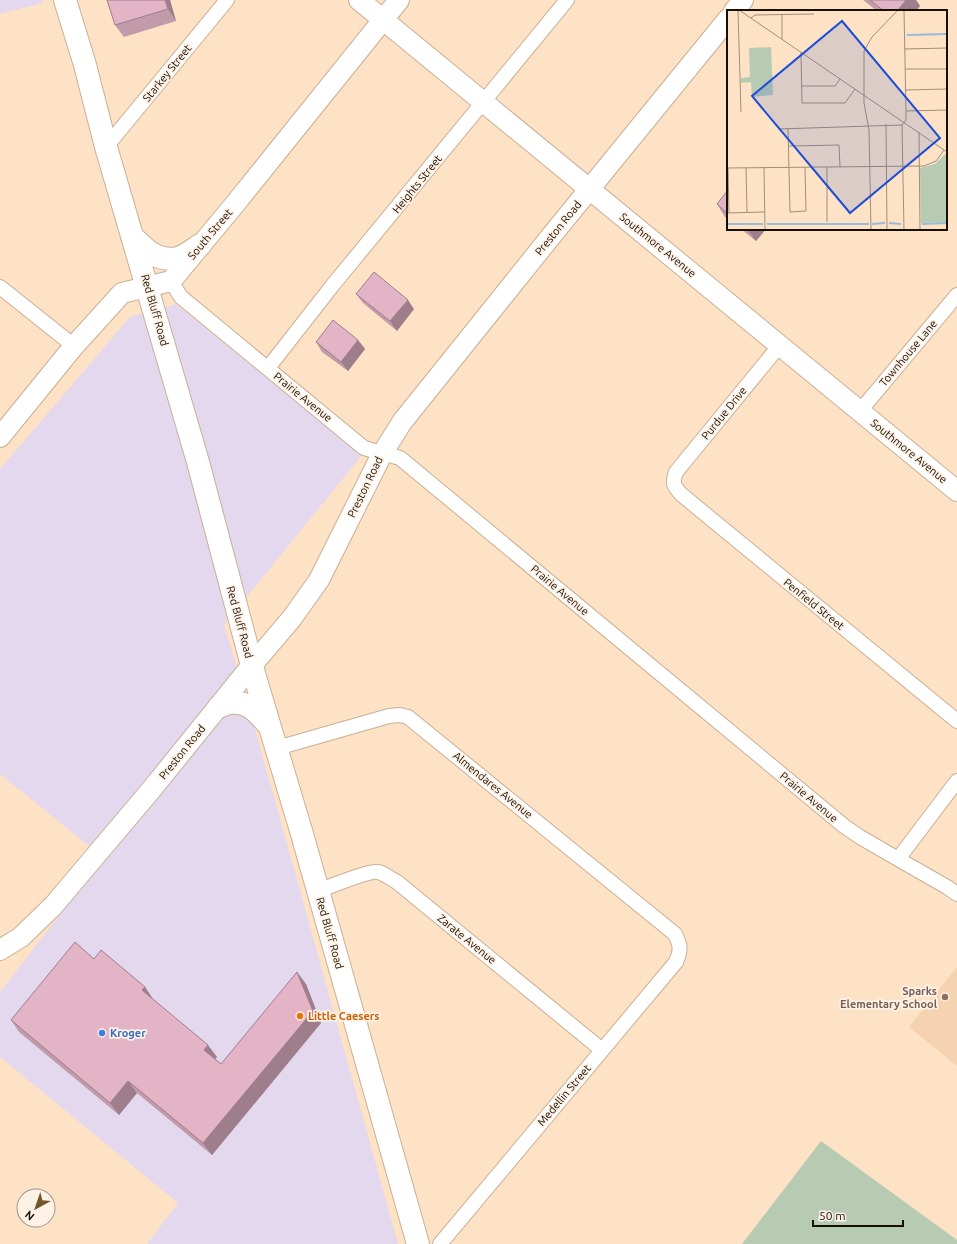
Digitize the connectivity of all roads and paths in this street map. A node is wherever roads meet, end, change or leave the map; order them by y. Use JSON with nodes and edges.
{"nodes":[{"id":1,"x":65,"y":0,"type":"edge"},
{"id":2,"x":227,"y":0,"type":"edge"},
{"id":3,"x":359,"y":0,"type":"edge"},
{"id":4,"x":399,"y":0,"type":"edge"},
{"id":5,"x":567,"y":0,"type":"edge"},
{"id":6,"x":743,"y":0,"type":"edge"},
{"id":7,"x":735,"y":10,"type":"edge"},
{"id":8,"x":383,"y":19,"type":"junction"},
{"id":9,"x":727,"y":20,"type":"edge"},
{"id":10,"x":484,"y":102,"type":"junction"},
{"id":11,"x":106,"y":146,"type":"junction"},
{"id":12,"x":590,"y":189,"type":"junction"},
{"id":13,"x":134,"y":238,"type":"junction"},
{"id":14,"x":200,"y":245,"type":"junction"},
{"id":15,"x":171,"y":281,"type":"junction"},
{"id":16,"x":0,"y":287,"type":"edge"},
{"id":17,"x":148,"y":287,"type":"junction"},
{"id":18,"x":957,"y":295,"type":"edge"},
{"id":19,"x":780,"y":345,"type":"junction"},
{"id":20,"x":74,"y":346,"type":"junction"},
{"id":21,"x":268,"y":368,"type":"junction"},
{"id":22,"x":860,"y":411,"type":"junction"},
{"id":23,"x":0,"y":437,"type":"edge"},
{"id":24,"x":382,"y":454,"type":"junction"},
{"id":25,"x":673,"y":484,"type":"joint"},
{"id":26,"x":957,"y":491,"type":"edge"},
{"id":27,"x":252,"y":665,"type":"junction"},
{"id":28,"x":219,"y":707,"type":"junction"},
{"id":29,"x":957,"y":721,"type":"edge"},
{"id":30,"x":270,"y":728,"type":"junction"},
{"id":31,"x":277,"y":748,"type":"junction"},
{"id":32,"x":957,"y":781,"type":"edge"},
{"id":33,"x":898,"y":859,"type":"junction"},
{"id":34,"x":318,"y":891,"type":"junction"},
{"id":35,"x":957,"y":894,"type":"edge"},
{"id":36,"x":680,"y":944,"type":"joint"},
{"id":37,"x":0,"y":950,"type":"edge"},
{"id":38,"x":602,"y":1050,"type":"junction"},
{"id":39,"x":418,"y":1244,"type":"edge"},
{"id":40,"x":440,"y":1244,"type":"edge"}],
"edges":[{"from":1,"to":11,"type":"main road","name":"Red Bluff Road"},
{"from":2,"to":11,"type":"street","name":"Starkey Street"},
{"from":3,"to":8,"type":"main road","name":"Southmore Avenue"},
{"from":4,"to":8,"type":"main road","name":"South Street"},
{"from":5,"to":10,"type":"street","name":"Heights Street"},
{"from":6,"to":7,"type":"main road"},
{"from":8,"to":10,"type":"main road","name":"Southmore Avenue"},
{"from":8,"to":14,"type":"main road","name":"South Street"},
{"from":9,"to":12,"type":"main road","name":"Preston Road"},
{"from":10,"to":12,"type":"main road","name":"Southmore Avenue"},
{"from":10,"to":21,"type":"street","name":"Heights Street"},
{"from":11,"to":13,"type":"main road","name":"Red Bluff Road"},
{"from":12,"to":19,"type":"main road","name":"Southmore Avenue"},
{"from":12,"to":24,"type":"main road","name":"Preston Road"},
{"from":13,"to":14,"type":"main road"},
{"from":13,"to":17,"type":"main road","name":"Red Bluff Road"},
{"from":14,"to":15,"type":"main road","name":"South Street"},
{"from":15,"to":17,"type":"main road"},
{"from":15,"to":21,"type":"street","name":"Prairie Avenue"},
{"from":16,"to":20,"type":"street"},
{"from":17,"to":20,"type":"main road"},
{"from":17,"to":27,"type":"main road","name":"Red Bluff Road"},
{"from":18,"to":22,"type":"street","name":"Townhouse Lane"},
{"from":19,"to":22,"type":"main road","name":"Southmore Avenue"},
{"from":19,"to":25,"type":"street","name":"Purdue Drive"},
{"from":20,"to":23,"type":"main road"},
{"from":21,"to":24,"type":"street","name":"Prairie Avenue"},
{"from":22,"to":26,"type":"main road","name":"Southmore Avenue"},
{"from":24,"to":27,"type":"main road","name":"Preston Road"},
{"from":24,"to":33,"type":"street","name":"Prairie Avenue"},
{"from":25,"to":29,"type":"street","name":"Penfield Street"},
{"from":27,"to":28,"type":"main road","name":"Preston Road"},
{"from":27,"to":30,"type":"main road","name":"Red Bluff Road"},
{"from":28,"to":30,"type":"main road"},
{"from":28,"to":37,"type":"main road","name":"Preston Road"},
{"from":30,"to":31,"type":"main road","name":"Red Bluff Road"},
{"from":31,"to":34,"type":"main road","name":"Red Bluff Road"},
{"from":31,"to":36,"type":"street","name":"Almendares Avenue"},
{"from":32,"to":33,"type":"street"},
{"from":33,"to":35,"type":"street","name":"Prairie Avenue"},
{"from":34,"to":38,"type":"street","name":"Zarate Avenue"},
{"from":34,"to":39,"type":"main road","name":"Red Bluff Road"},
{"from":36,"to":38,"type":"street","name":"Medellin Street"},
{"from":38,"to":40,"type":"street","name":"Medellin Street"}]}
